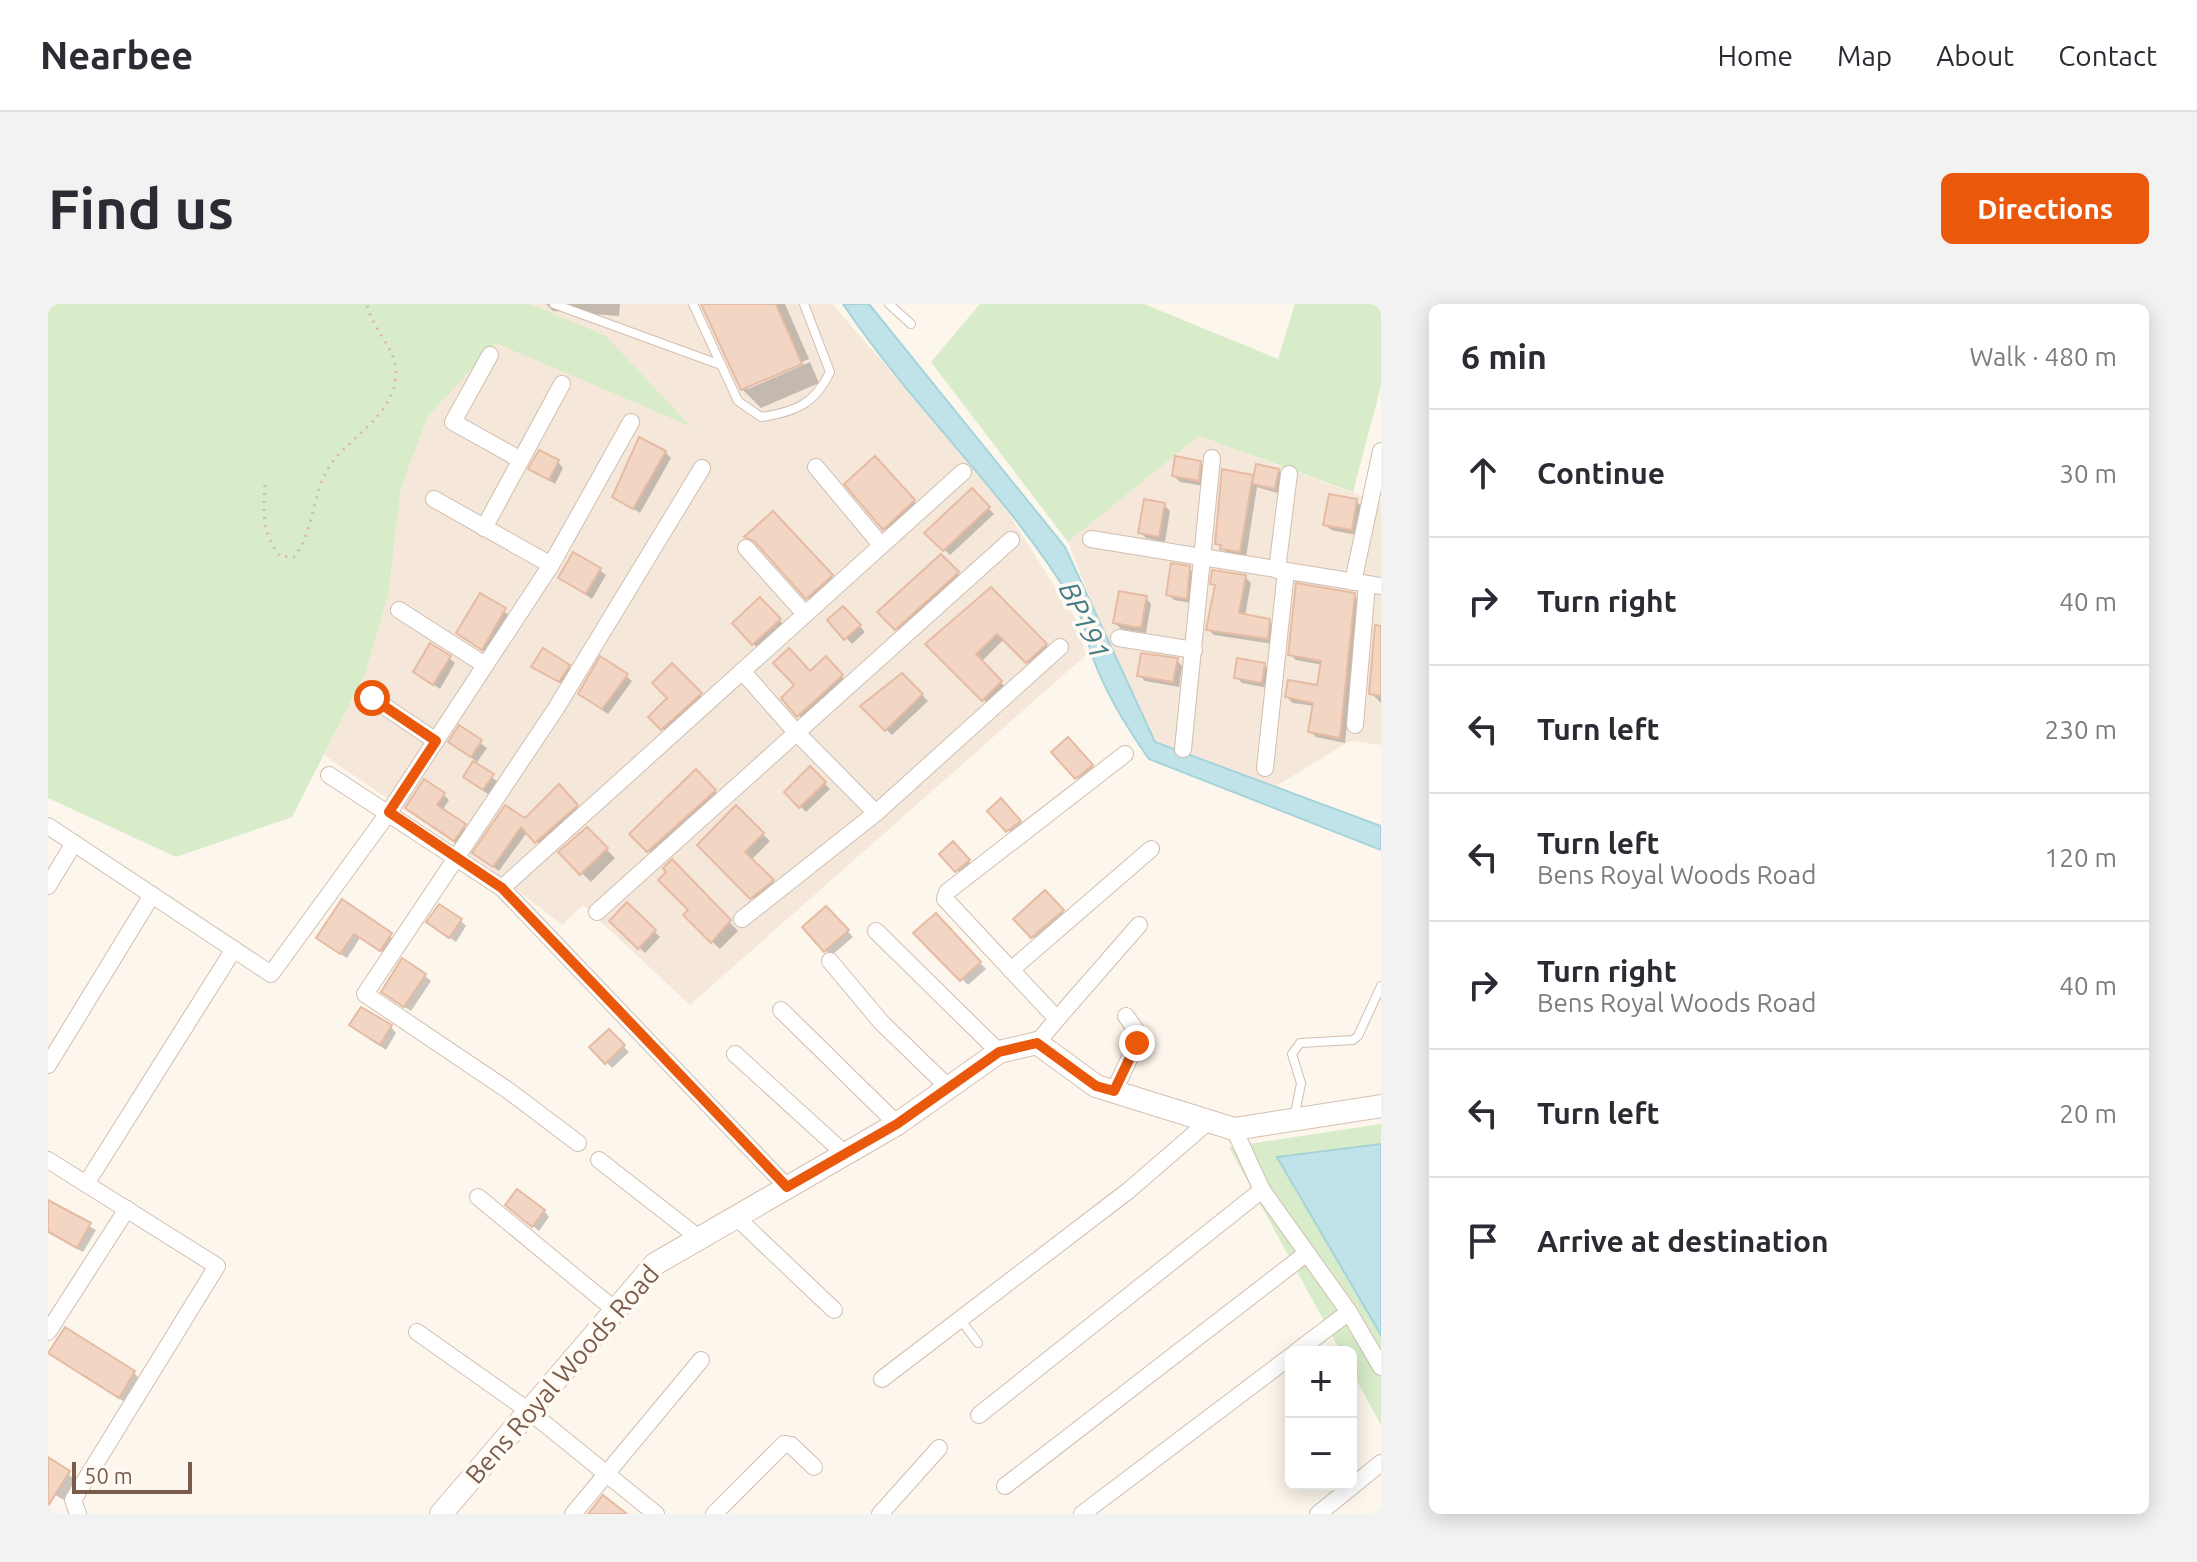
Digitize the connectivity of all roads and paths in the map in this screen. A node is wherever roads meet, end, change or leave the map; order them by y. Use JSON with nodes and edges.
{"nodes":[{"id":1,"x":367,"y":304,"type":"edge"},
{"id":2,"x":554,"y":304,"type":"edge"},
{"id":3,"x":583,"y":304,"type":"edge"},
{"id":4,"x":693,"y":304,"type":"edge"},
{"id":5,"x":804,"y":304,"type":"edge"},
{"id":6,"x":889,"y":304,"type":"edge"},
{"id":7,"x":582,"y":314,"type":"junction"},
{"id":8,"x":911,"y":324,"type":"dead end"},
{"id":9,"x":490,"y":355,"type":"dead end"},
{"id":10,"x":721,"y":365,"type":"junction"},
{"id":11,"x":562,"y":384,"type":"dead end"},
{"id":12,"x":631,"y":422,"type":"dead end"},
{"id":13,"x":1381,"y":451,"type":"edge"},
{"id":14,"x":1212,"y":458,"type":"dead end"},
{"id":15,"x":521,"y":460,"type":"junction"},
{"id":16,"x":816,"y":467,"type":"dead end"},
{"id":17,"x":702,"y":468,"type":"dead end"},
{"id":18,"x":963,"y":472,"type":"dead end"},
{"id":19,"x":1289,"y":474,"type":"dead end"},
{"id":20,"x":265,"y":485,"type":"dead end"},
{"id":21,"x":434,"y":499,"type":"dead end"},
{"id":22,"x":484,"y":528,"type":"junction"},
{"id":23,"x":1091,"y":539,"type":"dead end"},
{"id":24,"x":1011,"y":540,"type":"dead end"},
{"id":25,"x":881,"y":545,"type":"junction"},
{"id":26,"x":746,"y":548,"type":"dead end"},
{"id":27,"x":1200,"y":557,"type":"junction"},
{"id":28,"x":551,"y":565,"type":"junction"},
{"id":29,"x":1281,"y":570,"type":"junction"},
{"id":30,"x":1367,"y":584,"type":"edge"},
{"id":31,"x":399,"y":610,"type":"dead end"},
{"id":32,"x":805,"y":614,"type":"junction"},
{"id":33,"x":1119,"y":638,"type":"dead end"},
{"id":34,"x":1060,"y":647,"type":"dead end"},
{"id":35,"x":1194,"y":650,"type":"junction"},
{"id":36,"x":485,"y":665,"type":"junction"},
{"id":37,"x":742,"y":671,"type":"junction"},
{"id":38,"x":372,"y":698,"type":"dead end"},
{"id":39,"x":1355,"y":725,"type":"dead end"},
{"id":40,"x":795,"y":731,"type":"junction"},
{"id":41,"x":436,"y":741,"type":"junction"},
{"id":42,"x":1183,"y":749,"type":"dead end"},
{"id":43,"x":1125,"y":754,"type":"dead end"},
{"id":44,"x":1265,"y":768,"type":"dead end"},
{"id":45,"x":329,"y":775,"type":"dead end"},
{"id":46,"x":389,"y":812,"type":"junction"},
{"id":47,"x":876,"y":813,"type":"junction"},
{"id":48,"x":48,"y":826,"type":"edge"},
{"id":49,"x":74,"y":843,"type":"junction"},
{"id":50,"x":1151,"y":849,"type":"dead end"},
{"id":51,"x":457,"y":856,"type":"junction"},
{"id":52,"x":48,"y":886,"type":"edge"},
{"id":53,"x":502,"y":888,"type":"junction"},
{"id":54,"x":152,"y":895,"type":"junction"},
{"id":55,"x":597,"y":912,"type":"dead end"},
{"id":56,"x":742,"y":919,"type":"dead end"},
{"id":57,"x":1139,"y":925,"type":"dead end"},
{"id":58,"x":876,"y":931,"type":"dead end"},
{"id":59,"x":234,"y":949,"type":"junction"},
{"id":60,"x":830,"y":961,"type":"dead end"},
{"id":61,"x":1011,"y":970,"type":"junction"},
{"id":62,"x":1381,"y":986,"type":"edge"},
{"id":63,"x":781,"y":1010,"type":"dead end"},
{"id":64,"x":1126,"y":1016,"type":"dead end"},
{"id":65,"x":1057,"y":1019,"type":"junction"},
{"id":66,"x":1037,"y":1043,"type":"junction"},
{"id":67,"x":999,"y":1052,"type":"junction"},
{"id":68,"x":735,"y":1054,"type":"dead end"},
{"id":69,"x":48,"y":1065,"type":"edge"},
{"id":70,"x":947,"y":1086,"type":"junction"},
{"id":71,"x":1114,"y":1091,"type":"junction"},
{"id":72,"x":1381,"y":1106,"type":"edge"},
{"id":73,"x":1294,"y":1120,"type":"junction"},
{"id":74,"x":1209,"y":1121,"type":"junction"},
{"id":75,"x":897,"y":1124,"type":"junction"},
{"id":76,"x":1234,"y":1129,"type":"junction"},
{"id":77,"x":578,"y":1143,"type":"dead end"},
{"id":78,"x":845,"y":1154,"type":"junction"},
{"id":79,"x":48,"y":1160,"type":"edge"},
{"id":80,"x":599,"y":1160,"type":"dead end"},
{"id":81,"x":86,"y":1184,"type":"junction"},
{"id":82,"x":787,"y":1187,"type":"junction"},
{"id":83,"x":1262,"y":1190,"type":"junction"},
{"id":84,"x":478,"y":1197,"type":"dead end"},
{"id":85,"x":127,"y":1209,"type":"junction"},
{"id":86,"x":736,"y":1217,"type":"junction"},
{"id":87,"x":699,"y":1238,"type":"junction"},
{"id":88,"x":1307,"y":1253,"type":"junction"},
{"id":89,"x":615,"y":1310,"type":"junction"},
{"id":90,"x":834,"y":1310,"type":"dead end"},
{"id":91,"x":1349,"y":1312,"type":"junction"},
{"id":92,"x":960,"y":1319,"type":"junction"},
{"id":93,"x":48,"y":1332,"type":"edge"},
{"id":94,"x":417,"y":1332,"type":"dead end"},
{"id":95,"x":978,"y":1343,"type":"dead end"},
{"id":96,"x":1304,"y":1346,"type":"edge"},
{"id":97,"x":701,"y":1360,"type":"dead end"},
{"id":98,"x":1285,"y":1361,"type":"edge"},
{"id":99,"x":1381,"y":1367,"type":"edge"},
{"id":100,"x":882,"y":1379,"type":"dead end"},
{"id":101,"x":529,"y":1411,"type":"junction"},
{"id":102,"x":979,"y":1415,"type":"dead end"},
{"id":103,"x":939,"y":1448,"type":"dead end"},
{"id":104,"x":1381,"y":1463,"type":"edge"},
{"id":105,"x":814,"y":1467,"type":"dead end"},
{"id":106,"x":607,"y":1472,"type":"junction"},
{"id":107,"x":1005,"y":1486,"type":"dead end"},
{"id":108,"x":78,"y":1514,"type":"edge"},
{"id":109,"x":441,"y":1514,"type":"edge"},
{"id":110,"x":573,"y":1514,"type":"edge"},
{"id":111,"x":656,"y":1514,"type":"edge"},
{"id":112,"x":714,"y":1514,"type":"edge"},
{"id":113,"x":880,"y":1514,"type":"edge"},
{"id":114,"x":1082,"y":1514,"type":"edge"},
{"id":115,"x":1318,"y":1514,"type":"edge"}],
"edges":[{"from":1,"to":20,"type":"path"},
{"from":2,"to":7,"type":"lane"},
{"from":3,"to":7,"type":"lane"},
{"from":4,"to":10,"type":"lane"},
{"from":5,"to":10,"type":"lane"},
{"from":6,"to":8,"type":"lane"},
{"from":7,"to":10,"type":"lane"},
{"from":9,"to":15,"type":"street"},
{"from":11,"to":15,"type":"street"},
{"from":12,"to":28,"type":"street"},
{"from":13,"to":30,"type":"street"},
{"from":14,"to":27,"type":"street"},
{"from":15,"to":22,"type":"street"},
{"from":16,"to":25,"type":"street"},
{"from":17,"to":51,"type":"street"},
{"from":18,"to":25,"type":"street"},
{"from":19,"to":29,"type":"street"},
{"from":21,"to":22,"type":"street"},
{"from":22,"to":28,"type":"street"},
{"from":23,"to":27,"type":"street"},
{"from":24,"to":40,"type":"street"},
{"from":25,"to":32,"type":"street"},
{"from":26,"to":32,"type":"street"},
{"from":27,"to":29,"type":"street"},
{"from":27,"to":35,"type":"street"},
{"from":28,"to":36,"type":"street"},
{"from":29,"to":30,"type":"street"},
{"from":29,"to":44,"type":"street"},
{"from":30,"to":39,"type":"street"},
{"from":31,"to":36,"type":"street"},
{"from":32,"to":37,"type":"street"},
{"from":33,"to":35,"type":"street"},
{"from":34,"to":47,"type":"street"},
{"from":35,"to":42,"type":"street"},
{"from":36,"to":41,"type":"street"},
{"from":37,"to":40,"type":"street"},
{"from":37,"to":53,"type":"street"},
{"from":38,"to":41,"type":"street"},
{"from":40,"to":47,"type":"street"},
{"from":40,"to":55,"type":"street"},
{"from":41,"to":46,"type":"street"},
{"from":43,"to":61,"type":"street"},
{"from":45,"to":46,"type":"street"},
{"from":46,"to":51,"type":"street"},
{"from":46,"to":59,"type":"street"},
{"from":47,"to":56,"type":"street"},
{"from":48,"to":49,"type":"street"},
{"from":49,"to":52,"type":"street"},
{"from":49,"to":54,"type":"street"},
{"from":50,"to":61,"type":"street"},
{"from":51,"to":53,"type":"street"},
{"from":51,"to":77,"type":"street"},
{"from":53,"to":82,"type":"street"},
{"from":54,"to":59,"type":"street"},
{"from":54,"to":69,"type":"street"},
{"from":57,"to":65,"type":"street"},
{"from":58,"to":67,"type":"street"},
{"from":59,"to":81,"type":"street"},
{"from":60,"to":70,"type":"street"},
{"from":61,"to":65,"type":"street"},
{"from":62,"to":73,"type":"lane"},
{"from":63,"to":75,"type":"street"},
{"from":64,"to":71,"type":"street"},
{"from":65,"to":66,"type":"street"},
{"from":66,"to":67,"type":"street","name":"Bens Royal Woods Road"},
{"from":66,"to":71,"type":"street"},
{"from":67,"to":70,"type":"street","name":"Bens Royal Woods Road"},
{"from":68,"to":78,"type":"street"},
{"from":70,"to":75,"type":"street","name":"Bens Royal Woods Road"},
{"from":71,"to":74,"type":"street"},
{"from":72,"to":73,"type":"street"},
{"from":73,"to":76,"type":"street"},
{"from":74,"to":76,"type":"street"},
{"from":74,"to":92,"type":"street"},
{"from":75,"to":78,"type":"street","name":"Bens Royal Woods Road"},
{"from":76,"to":83,"type":"street"},
{"from":78,"to":82,"type":"street","name":"Bens Royal Woods Road"},
{"from":79,"to":81,"type":"street"},
{"from":80,"to":87,"type":"street"},
{"from":81,"to":85,"type":"street"},
{"from":82,"to":86,"type":"street","name":"Bens Royal Woods Road"},
{"from":83,"to":88,"type":"street"},
{"from":83,"to":102,"type":"street"},
{"from":84,"to":89,"type":"street"},
{"from":85,"to":93,"type":"street"},
{"from":85,"to":108,"type":"street"},
{"from":86,"to":87,"type":"street","name":"Bens Royal Woods Road"},
{"from":86,"to":90,"type":"street"},
{"from":87,"to":89,"type":"street","name":"Bens Royal Woods Road"},
{"from":88,"to":91,"type":"street"},
{"from":88,"to":107,"type":"street"},
{"from":89,"to":101,"type":"street","name":"Bens Royal Woods Road"},
{"from":91,"to":96,"type":"street"},
{"from":91,"to":99,"type":"street"},
{"from":92,"to":95,"type":"lane"},
{"from":92,"to":100,"type":"street"},
{"from":94,"to":101,"type":"street"},
{"from":97,"to":106,"type":"street"},
{"from":98,"to":114,"type":"street"},
{"from":101,"to":106,"type":"street"},
{"from":101,"to":109,"type":"street","name":"Bens Royal Woods Road"},
{"from":103,"to":113,"type":"street"},
{"from":104,"to":115,"type":"street"},
{"from":105,"to":112,"type":"street"},
{"from":106,"to":110,"type":"street"},
{"from":106,"to":111,"type":"street"}]}
